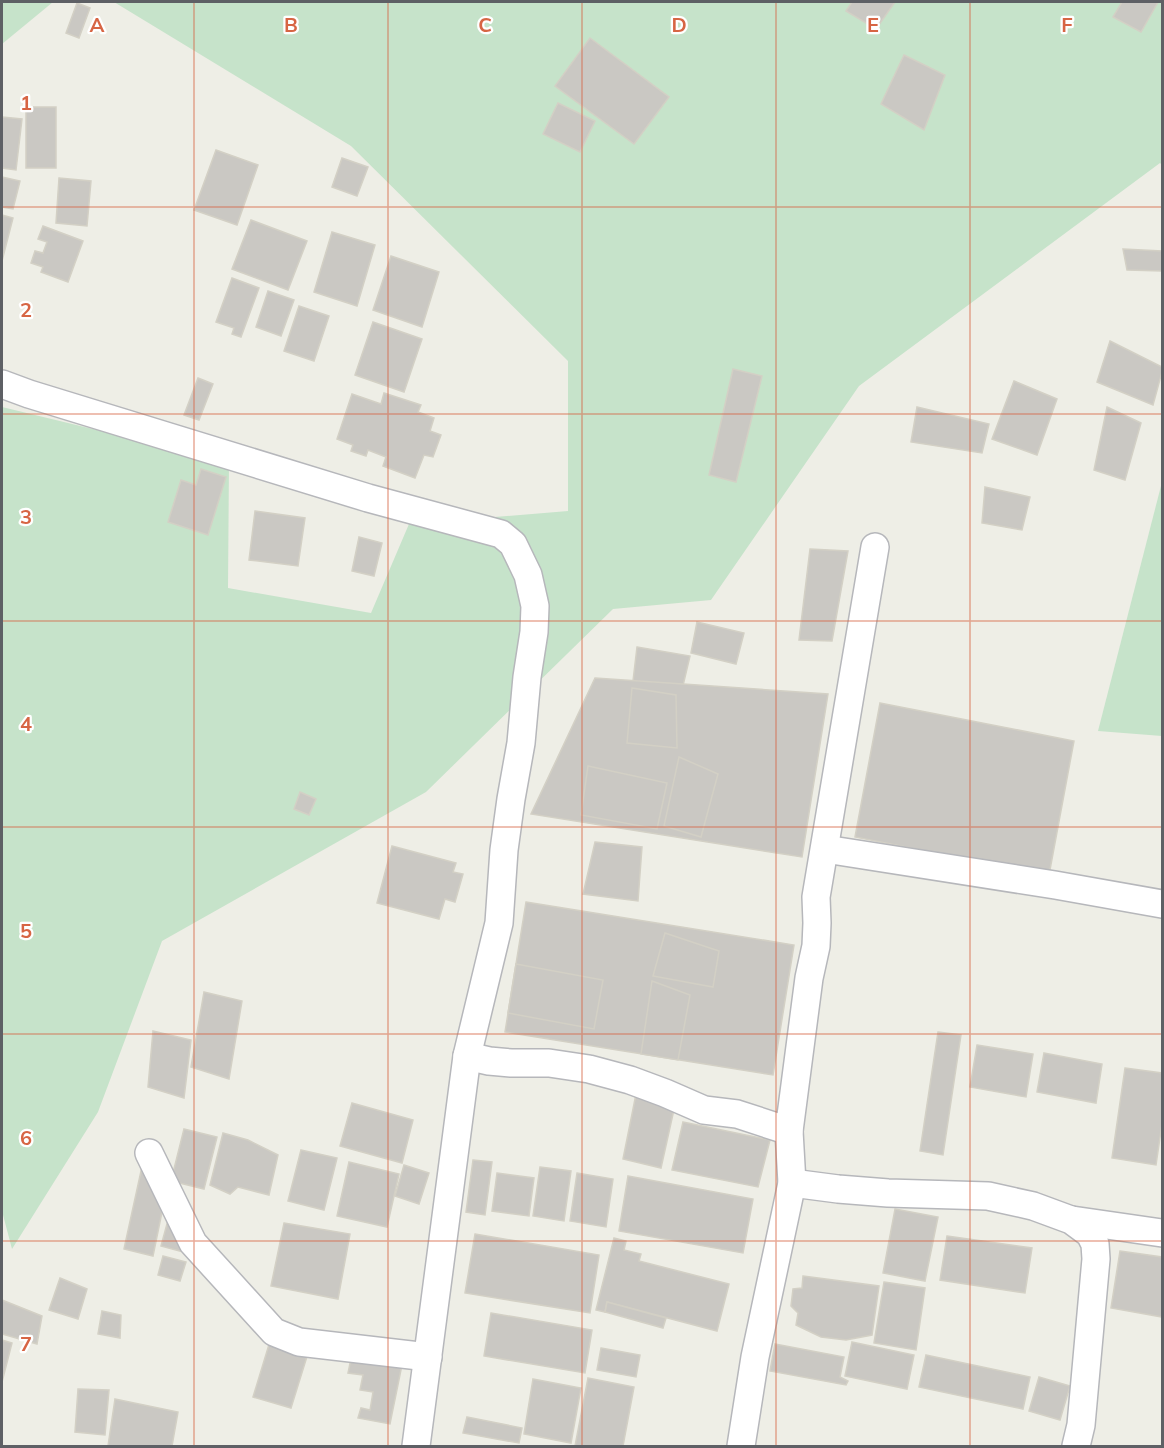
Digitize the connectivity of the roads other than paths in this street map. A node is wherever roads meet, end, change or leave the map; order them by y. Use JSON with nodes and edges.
{"nodes":[{"id":1,"x":2,"y":384,"type":"edge"},
{"id":2,"x":875,"y":547,"type":"dead end"},
{"id":3,"x":825,"y":849,"type":"junction"},
{"id":4,"x":1162,"y":904,"type":"edge"},
{"id":5,"x":467,"y":1056,"type":"junction"},
{"id":6,"x":789,"y":1131,"type":"junction"},
{"id":7,"x":149,"y":1153,"type":"dead end"},
{"id":8,"x":792,"y":1183,"type":"junction"},
{"id":9,"x":1071,"y":1220,"type":"junction"},
{"id":10,"x":1162,"y":1233,"type":"edge"},
{"id":11,"x":428,"y":1357,"type":"junction"},
{"id":12,"x":416,"y":1446,"type":"edge"},
{"id":13,"x":741,"y":1446,"type":"edge"},
{"id":14,"x":1076,"y":1446,"type":"edge"}],
"edges":[{"from":1,"to":5,"type":"street"},
{"from":2,"to":3,"type":"street"},
{"from":3,"to":4,"type":"street"},
{"from":3,"to":6,"type":"street"},
{"from":5,"to":6,"type":"street"},
{"from":5,"to":11,"type":"street"},
{"from":6,"to":8,"type":"street"},
{"from":7,"to":11,"type":"street"},
{"from":8,"to":9,"type":"street"},
{"from":8,"to":13,"type":"street"},
{"from":9,"to":10,"type":"street"},
{"from":9,"to":14,"type":"street"},
{"from":11,"to":12,"type":"street"}]}
